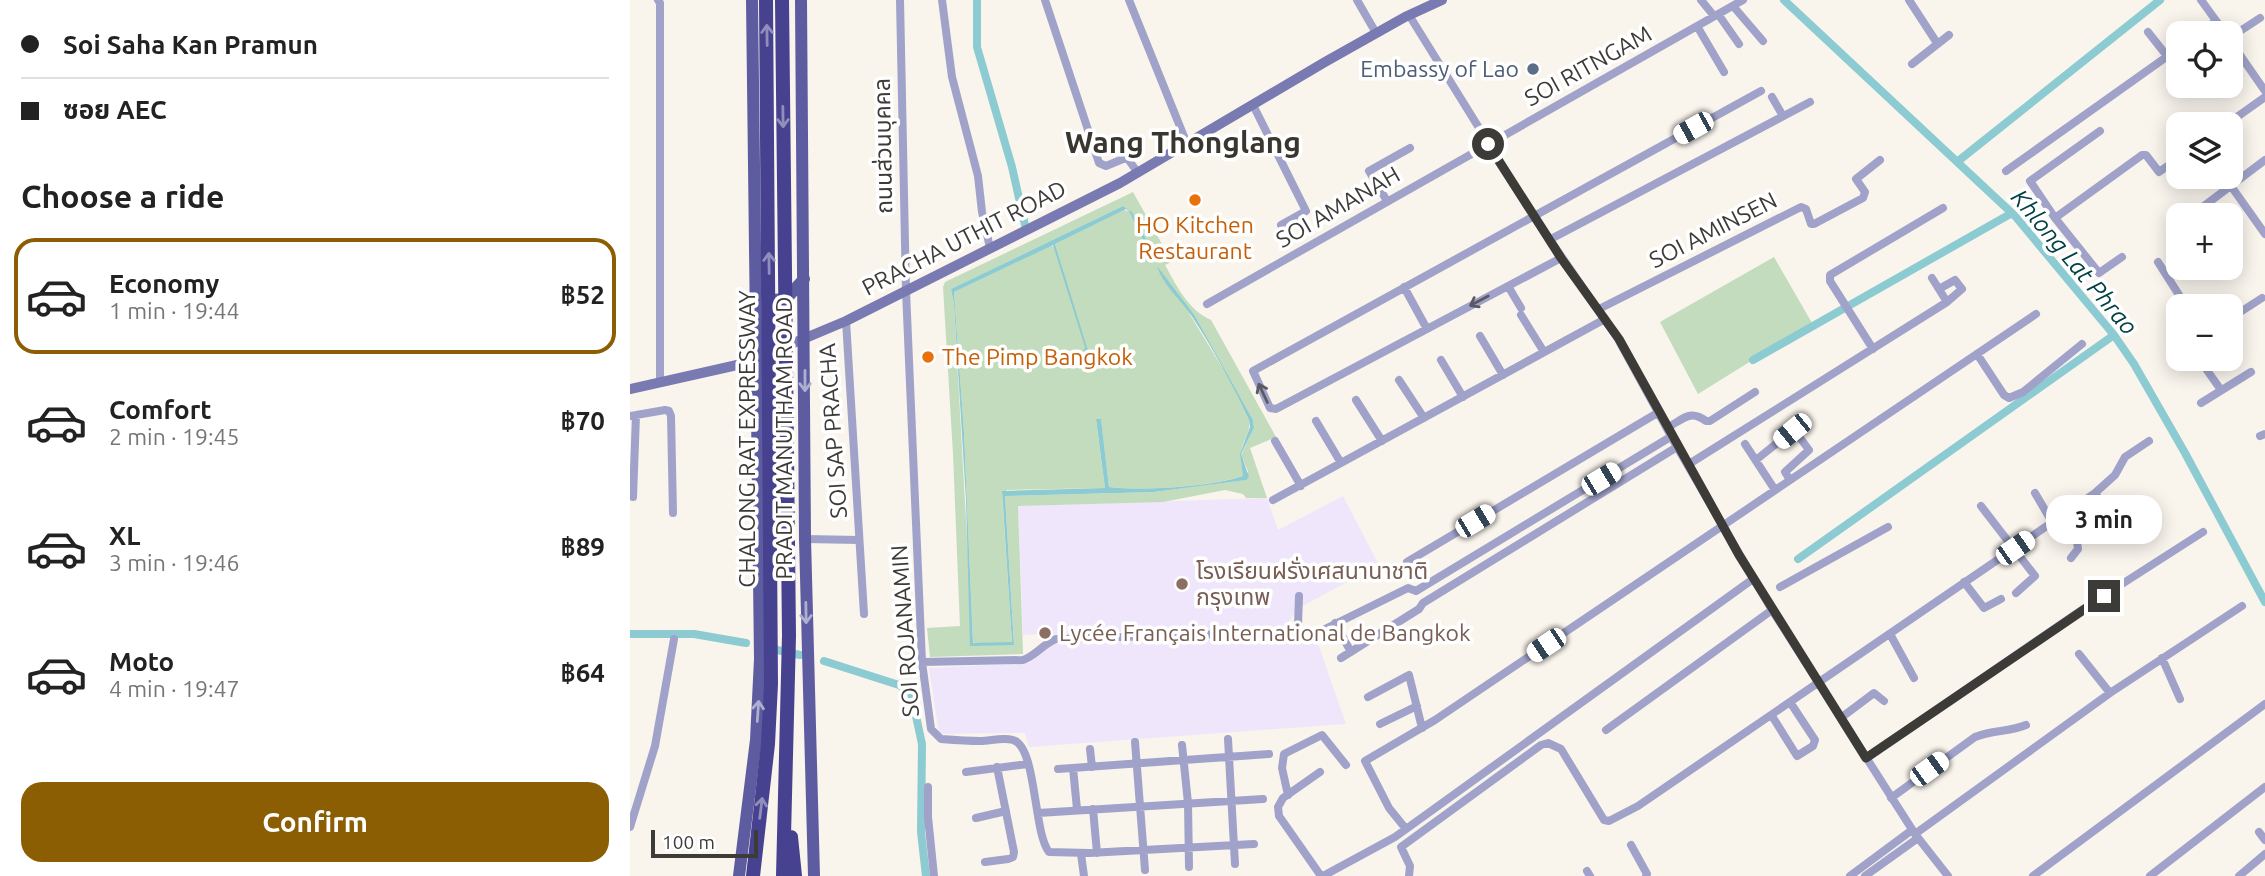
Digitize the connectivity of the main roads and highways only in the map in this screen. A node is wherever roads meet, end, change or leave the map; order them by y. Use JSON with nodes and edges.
{"nodes":[{"id":1,"x":752,"y":0,"type":"edge"},
{"id":2,"x":766,"y":0,"type":"edge"},
{"id":3,"x":782,"y":0,"type":"edge"},
{"id":4,"x":801,"y":0,"type":"edge"},
{"id":5,"x":1442,"y":0,"type":"edge"},
{"id":6,"x":804,"y":279,"type":"junction"},
{"id":7,"x":757,"y":281,"type":"junction"},
{"id":8,"x":805,"y":340,"type":"junction"},
{"id":9,"x":756,"y":359,"type":"junction"},
{"id":10,"x":630,"y":389,"type":"edge"},
{"id":11,"x":805,"y":423,"type":"junction"},
{"id":12,"x":756,"y":426,"type":"junction"},
{"id":13,"x":787,"y":817,"type":"junction"},
{"id":14,"x":739,"y":876,"type":"edge"},
{"id":15,"x":753,"y":876,"type":"edge"},
{"id":16,"x":783,"y":876,"type":"edge"},
{"id":17,"x":795,"y":876,"type":"edge"},
{"id":18,"x":814,"y":876,"type":"edge"}],
"edges":[{"from":1,"to":7,"type":"main road","name":"PRADIT MANUTHAM ROAD"},
{"from":15,"to":2,"type":"highway","name":"CHALONG RAT EXPRESSWAY","one_way":true},
{"from":3,"to":13,"type":"highway","name":"CHALONG RAT EXPRESSWAY","one_way":true},
{"from":4,"to":6,"type":"main road","name":"PRADIT MANUTHAM ROAD"},
{"from":5,"to":8,"type":"main road","name":"PRACHA UTHIT ROAD"},
{"from":6,"to":7,"type":"main road"},
{"from":6,"to":8,"type":"main road","name":"PRADIT MANUTHAM ROAD"},
{"from":7,"to":9,"type":"main road","name":"PRADIT MANUTHAM ROAD"},
{"from":8,"to":9,"type":"main road","name":"PRACHA UTHIT ROAD"},
{"from":8,"to":11,"type":"main road","name":"PRADIT MANUTHAM ROAD","one_way":true},
{"from":9,"to":10,"type":"main road","name":"PRACHA UTHIT ROAD"},
{"from":9,"to":12,"type":"main road","name":"PRADIT MANUTHAM ROAD"},
{"from":11,"to":12,"type":"main road"},
{"from":11,"to":18,"type":"main road","name":"PRADIT MANUTHAM ROAD","one_way":true},
{"from":14,"to":12,"type":"main road","name":"PRADIT MANUTHAM ROAD","one_way":true},
{"from":13,"to":16,"type":"highway","name":"CHALONG RAT EXPRESSWAY"},
{"from":13,"to":17,"type":"highway"}]}
